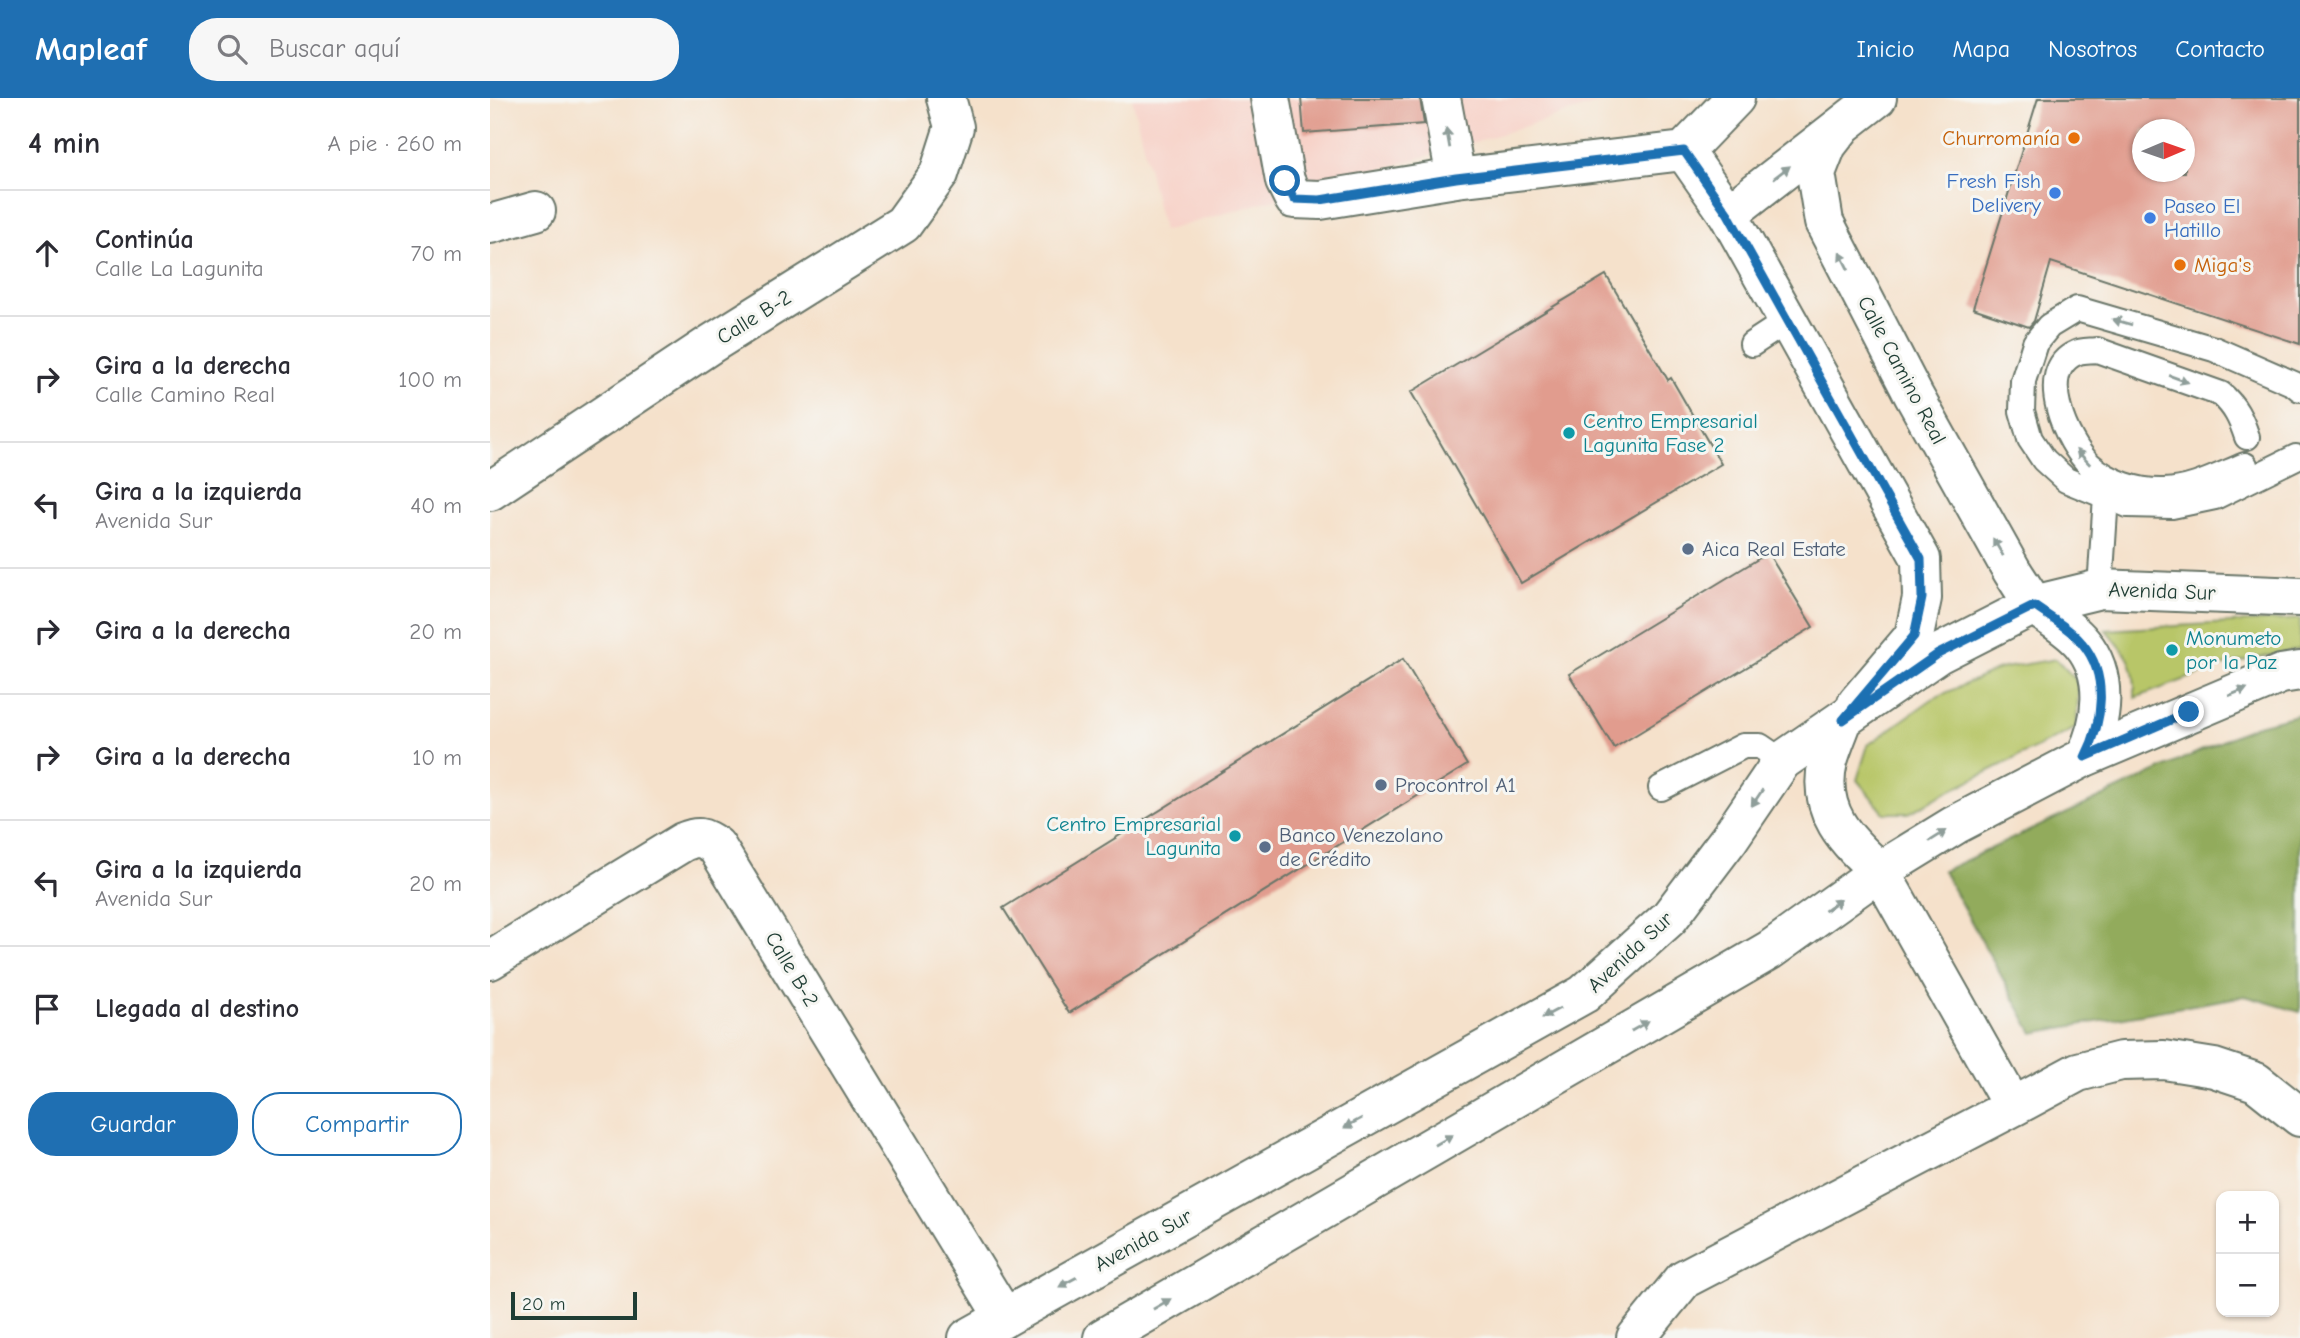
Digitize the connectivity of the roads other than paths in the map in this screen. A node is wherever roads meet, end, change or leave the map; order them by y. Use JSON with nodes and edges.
{"nodes":[{"id":1,"x":946,"y":98,"type":"edge"},
{"id":2,"x":1270,"y":98,"type":"edge"},
{"id":3,"x":1441,"y":98,"type":"edge"},
{"id":4,"x":1735,"y":98,"type":"edge"},
{"id":5,"x":1877,"y":98,"type":"edge"},
{"id":6,"x":1841,"y":127,"type":"junction"},
{"id":7,"x":1684,"y":151,"type":"junction"},
{"id":8,"x":1456,"y":178,"type":"junction"},
{"id":9,"x":536,"y":211,"type":"dead end"},
{"id":10,"x":1728,"y":214,"type":"junction"},
{"id":11,"x":490,"y":224,"type":"edge"},
{"id":12,"x":1787,"y":321,"type":"junction"},
{"id":13,"x":1752,"y":344,"type":"dead end"},
{"id":14,"x":2255,"y":368,"type":"junction"},
{"id":15,"x":2300,"y":388,"type":"edge"},
{"id":16,"x":2221,"y":394,"type":"junction"},
{"id":17,"x":2247,"y":437,"type":"dead end"},
{"id":18,"x":490,"y":491,"type":"edge"},
{"id":19,"x":2106,"y":496,"type":"junction"},
{"id":20,"x":2101,"y":589,"type":"junction"},
{"id":21,"x":2300,"y":597,"type":"edge"},
{"id":22,"x":2034,"y":606,"type":"junction"},
{"id":23,"x":2300,"y":671,"type":"edge"},
{"id":24,"x":1843,"y":720,"type":"junction"},
{"id":25,"x":2085,"y":757,"type":"junction"},
{"id":26,"x":1783,"y":761,"type":"junction"},
{"id":27,"x":1661,"y":788,"type":"dead end"},
{"id":28,"x":1880,"y":872,"type":"junction"},
{"id":29,"x":490,"y":960,"type":"edge"},
{"id":30,"x":2013,"y":1107,"type":"junction"},
{"id":31,"x":2300,"y":1117,"type":"edge"},
{"id":32,"x":1004,"y":1317,"type":"junction"},
{"id":33,"x":968,"y":1338,"type":"edge"},
{"id":34,"x":1103,"y":1338,"type":"edge"},
{"id":35,"x":1636,"y":1338,"type":"edge"}],
"edges":[{"from":1,"to":18,"type":"street","name":"Calle B-2"},
{"from":2,"to":8,"type":"street"},
{"from":8,"to":3,"type":"street","one_way":true},
{"from":4,"to":7,"type":"street"},
{"from":5,"to":6,"type":"street","name":"Calle Camino Real"},
{"from":10,"to":6,"type":"street","name":"Calle Camino Real","one_way":true},
{"from":22,"to":6,"type":"street","name":"Calle Camino Real","one_way":true},
{"from":7,"to":8,"type":"street"},
{"from":7,"to":10,"type":"street"},
{"from":9,"to":11,"type":"street"},
{"from":10,"to":12,"type":"street"},
{"from":12,"to":13,"type":"lane"},
{"from":12,"to":24,"type":"street"},
{"from":14,"to":15,"type":"lane"},
{"from":14,"to":16,"type":"lane"},
{"from":14,"to":19,"type":"lane","one_way":true},
{"from":16,"to":17,"type":"lane"},
{"from":19,"to":16,"type":"lane","one_way":true},
{"from":19,"to":20,"type":"lane"},
{"from":20,"to":21,"type":"street","name":"Avenida Sur"},
{"from":20,"to":22,"type":"street","name":"Avenida Sur"},
{"from":22,"to":24,"type":"street","name":"Avenida Sur"},
{"from":22,"to":25,"type":"street"},
{"from":25,"to":23,"type":"street","one_way":true},
{"from":24,"to":26,"type":"street","name":"Avenida Sur"},
{"from":24,"to":28,"type":"street"},
{"from":28,"to":25,"type":"street","one_way":true},
{"from":26,"to":27,"type":"lane"},
{"from":26,"to":32,"type":"street","name":"Avenida Sur","one_way":true},
{"from":28,"to":30,"type":"street"},
{"from":34,"to":28,"type":"street","one_way":true},
{"from":29,"to":32,"type":"street","name":"Calle B-2"},
{"from":30,"to":31,"type":"street"},
{"from":30,"to":35,"type":"street"},
{"from":32,"to":33,"type":"street","name":"Avenida Sur"}]}
